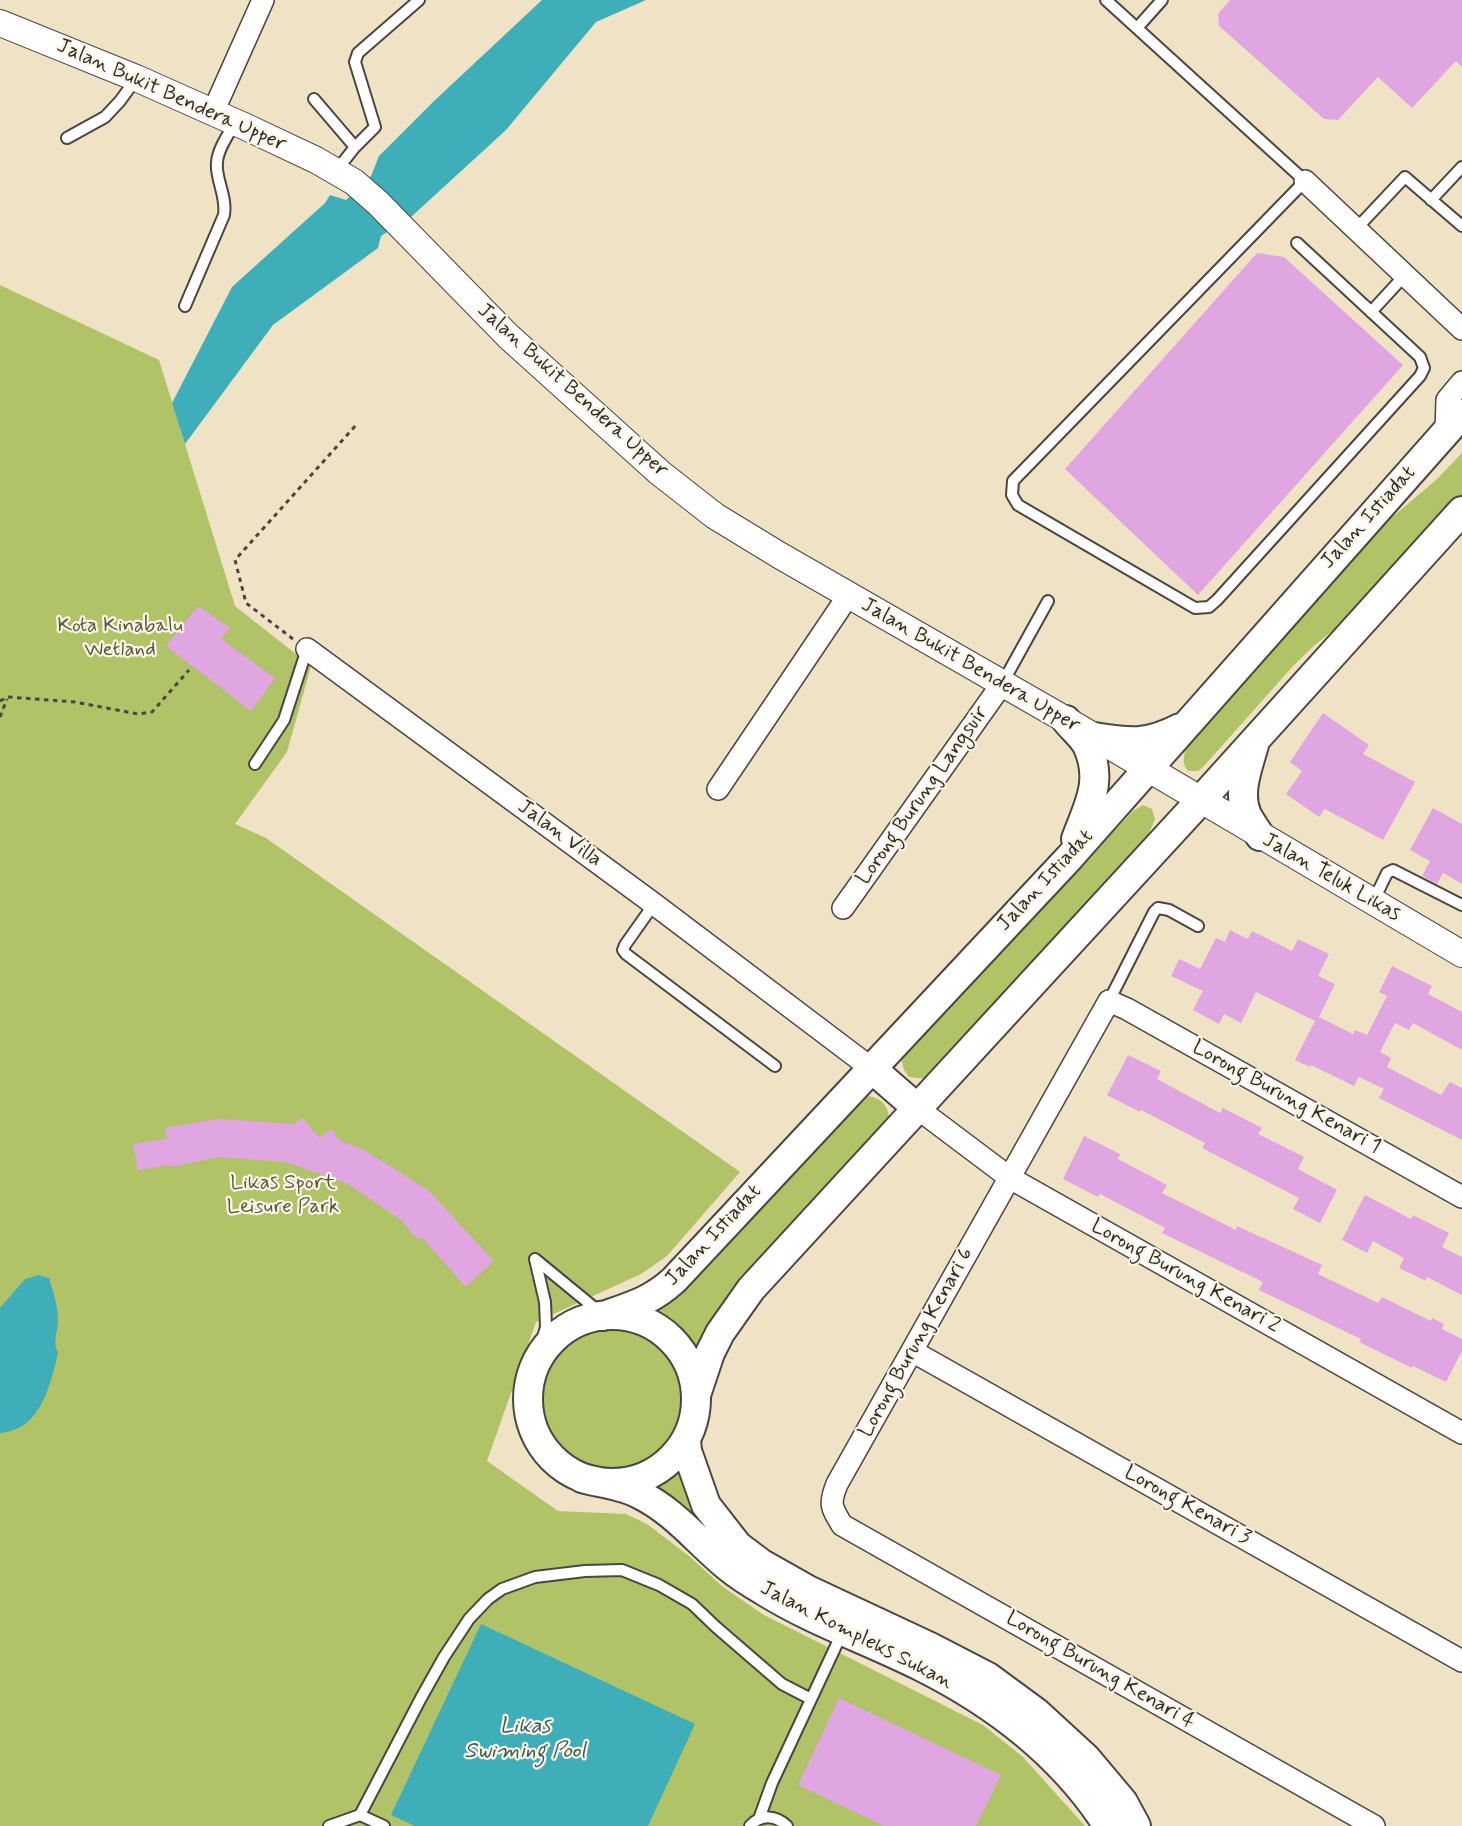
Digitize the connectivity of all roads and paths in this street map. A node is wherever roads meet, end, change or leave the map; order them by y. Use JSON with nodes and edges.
{"nodes":[{"id":1,"x":262,"y":0,"type":"edge"},
{"id":2,"x":419,"y":0,"type":"edge"},
{"id":3,"x":1106,"y":0,"type":"edge"},
{"id":4,"x":1162,"y":0,"type":"edge"},
{"id":5,"x":0,"y":23,"type":"edge"},
{"id":6,"x":1137,"y":28,"type":"junction"},
{"id":7,"x":136,"y":78,"type":"junction"},
{"id":8,"x":314,"y":99,"type":"dead end"},
{"id":9,"x":224,"y":117,"type":"junction"},
{"id":10,"x":67,"y":138,"type":"dead end"},
{"id":11,"x":355,"y":147,"type":"junction"},
{"id":12,"x":1462,"y":166,"type":"edge"},
{"id":13,"x":345,"y":177,"type":"junction"},
{"id":14,"x":1305,"y":181,"type":"junction"},
{"id":15,"x":1431,"y":200,"type":"junction"},
{"id":16,"x":1462,"y":226,"type":"edge"},
{"id":17,"x":1356,"y":229,"type":"junction"},
{"id":18,"x":1297,"y":243,"type":"dead end"},
{"id":19,"x":1405,"y":275,"type":"junction"},
{"id":20,"x":185,"y":306,"type":"dead end"},
{"id":21,"x":1371,"y":312,"type":"junction"},
{"id":22,"x":1459,"y":326,"type":"edge"},
{"id":23,"x":1462,"y":382,"type":"edge"},
{"id":24,"x":1454,"y":422,"type":"edge"},
{"id":25,"x":357,"y":424,"type":"dead end"},
{"id":26,"x":1462,"y":511,"type":"edge"},
{"id":27,"x":848,"y":596,"type":"junction"},
{"id":28,"x":1048,"y":601,"type":"dead end"},
{"id":29,"x":307,"y":649,"type":"junction"},
{"id":30,"x":189,"y":670,"type":"dead end"},
{"id":31,"x":1002,"y":684,"type":"junction"},
{"id":32,"x":8,"y":698,"type":"junction"},
{"id":33,"x":0,"y":701,"type":"edge"},
{"id":34,"x":0,"y":717,"type":"edge"},
{"id":35,"x":1066,"y":720,"type":"junction"},
{"id":36,"x":1185,"y":726,"type":"junction"},
{"id":37,"x":1094,"y":737,"type":"junction"},
{"id":38,"x":1255,"y":740,"type":"junction"},
{"id":39,"x":255,"y":764,"type":"dead end"},
{"id":40,"x":1147,"y":769,"type":"junction"},
{"id":41,"x":718,"y":789,"type":"dead end"},
{"id":42,"x":1200,"y":801,"type":"junction"},
{"id":43,"x":1260,"y":836,"type":"junction"},
{"id":44,"x":1069,"y":858,"type":"junction"},
{"id":45,"x":1373,"y":902,"type":"junction"},
{"id":46,"x":654,"y":904,"type":"junction"},
{"id":47,"x":1462,"y":905,"type":"edge"},
{"id":48,"x":843,"y":908,"type":"dead end"},
{"id":49,"x":1198,"y":926,"type":"dead end"},
{"id":50,"x":1462,"y":954,"type":"edge"},
{"id":51,"x":1109,"y":1001,"type":"junction"},
{"id":52,"x":775,"y":1066,"type":"dead end"},
{"id":53,"x":871,"y":1068,"type":"junction"},
{"id":54,"x":917,"y":1108,"type":"junction"},
{"id":55,"x":1010,"y":1178,"type":"junction"},
{"id":56,"x":1462,"y":1197,"type":"edge"},
{"id":57,"x":603,"y":1316,"type":"junction"},
{"id":58,"x":912,"y":1351,"type":"junction"},
{"id":59,"x":536,"y":1361,"type":"junction"},
{"id":60,"x":696,"y":1395,"type":"junction"},
{"id":61,"x":1462,"y":1433,"type":"edge"},
{"id":62,"x":686,"y":1440,"type":"junction"},
{"id":63,"x":582,"y":1478,"type":"junction"},
{"id":64,"x":833,"y":1511,"type":"joint"},
{"id":65,"x":842,"y":1632,"type":"junction"},
{"id":66,"x":1462,"y":1661,"type":"edge"},
{"id":67,"x":811,"y":1699,"type":"junction"},
{"id":68,"x":360,"y":1815,"type":"junction"},
{"id":69,"x":754,"y":1822,"type":"edge"},
{"id":70,"x":329,"y":1826,"type":"edge"},
{"id":71,"x":384,"y":1826,"type":"edge"},
{"id":72,"x":787,"y":1826,"type":"edge"},
{"id":73,"x":1108,"y":1826,"type":"edge"},
{"id":74,"x":1136,"y":1826,"type":"edge"},
{"id":75,"x":1374,"y":1826,"type":"edge"}],
"edges":[{"from":1,"to":9,"type":"street"},
{"from":2,"to":11,"type":"lane"},
{"from":3,"to":6,"type":"lane"},
{"from":4,"to":6,"type":"lane"},
{"from":5,"to":7,"type":"street","name":"Jalan Bukit Bendera Upper"},
{"from":6,"to":14,"type":"lane"},
{"from":7,"to":9,"type":"street","name":"Jalan Bukit Bendera Upper"},
{"from":7,"to":10,"type":"lane"},
{"from":8,"to":11,"type":"lane"},
{"from":9,"to":13,"type":"street","name":"Jalan Bukit Bendera Upper"},
{"from":9,"to":20,"type":"lane"},
{"from":11,"to":13,"type":"lane"},
{"from":12,"to":15,"type":"lane"},
{"from":13,"to":27,"type":"street","name":"Jalan Bukit Bendera Upper"},
{"from":14,"to":17,"type":"street"},
{"from":14,"to":21,"type":"lane"},
{"from":15,"to":16,"type":"lane"},
{"from":15,"to":17,"type":"lane"},
{"from":17,"to":19,"type":"street"},
{"from":18,"to":21,"type":"lane"},
{"from":19,"to":21,"type":"lane"},
{"from":19,"to":22,"type":"street"},
{"from":23,"to":24,"type":"street"},
{"from":24,"to":36,"type":"main road","name":"Jalan Istiadat"},
{"from":25,"to":29,"type":"path"},
{"from":26,"to":38,"type":"main road"},
{"from":27,"to":31,"type":"street","name":"Jalan Bukit Bendera Upper"},
{"from":27,"to":41,"type":"street"},
{"from":28,"to":31,"type":"lane"},
{"from":29,"to":39,"type":"lane"},
{"from":29,"to":46,"type":"street","name":"Jalan Villa"},
{"from":30,"to":32,"type":"path"},
{"from":31,"to":35,"type":"street","name":"Jalan Bukit Bendera Upper"},
{"from":31,"to":48,"type":"street","name":"Lorong Burung Langsuir"},
{"from":32,"to":33,"type":"path"},
{"from":32,"to":34,"type":"path"},
{"from":35,"to":37,"type":"street","name":"Jalan Bukit Bendera Upper"},
{"from":35,"to":44,"type":"main road"},
{"from":36,"to":37,"type":"main road"},
{"from":36,"to":40,"type":"main road","name":"Jalan Istiadat"},
{"from":37,"to":40,"type":"street","name":"Jalan Bukit Bendera Upper"},
{"from":38,"to":42,"type":"main road"},
{"from":38,"to":43,"type":"main road"},
{"from":40,"to":42,"type":"street","name":"Jalan Bukit Bendera Upper"},
{"from":40,"to":44,"type":"main road","name":"Jalan Istiadat"},
{"from":42,"to":43,"type":"street","name":"Jalan Teluk Likas"},
{"from":42,"to":54,"type":"main road"},
{"from":43,"to":45,"type":"street","name":"Jalan Teluk Likas"},
{"from":44,"to":53,"type":"main road","name":"Jalan Istiadat"},
{"from":45,"to":47,"type":"lane"},
{"from":45,"to":50,"type":"street","name":"Jalan Teluk Likas"},
{"from":46,"to":52,"type":"lane"},
{"from":46,"to":53,"type":"street","name":"Jalan Villa"},
{"from":49,"to":51,"type":"lane"},
{"from":51,"to":55,"type":"street","name":"Lorong Burung Kenari 6"},
{"from":51,"to":56,"type":"street","name":"Lorong Burung Kenari 1"},
{"from":53,"to":54,"type":"main road"},
{"from":53,"to":57,"type":"main road","name":"Jalan Istiadat"},
{"from":54,"to":55,"type":"street","name":"Lorong Burung Kenari 2"},
{"from":54,"to":60,"type":"main road"},
{"from":55,"to":58,"type":"street","name":"Lorong Burung Kenari 6"},
{"from":55,"to":61,"type":"street","name":"Lorong Burung Kenari 2"},
{"from":57,"to":59,"type":"main road"},
{"from":57,"to":59,"type":"lane"},
{"from":57,"to":60,"type":"main road"},
{"from":58,"to":64,"type":"street","name":"Lorong Burung Kenari 6"},
{"from":58,"to":66,"type":"street","name":"Lorong Kenari 3"},
{"from":59,"to":63,"type":"main road"},
{"from":60,"to":62,"type":"main road"},
{"from":62,"to":63,"type":"main road"},
{"from":62,"to":74,"type":"main road","name":"Jalan Kompleks Sukan"},
{"from":63,"to":65,"type":"main road","name":"Jalan Kompleks Sukan"},
{"from":64,"to":75,"type":"street","name":"Lorong Burung Kenari 4"},
{"from":65,"to":67,"type":"lane"},
{"from":65,"to":73,"type":"main road","name":"Jalan Kompleks Sukan"},
{"from":67,"to":68,"type":"lane"},
{"from":67,"to":69,"type":"lane"},
{"from":68,"to":70,"type":"lane"},
{"from":68,"to":71,"type":"lane"},
{"from":69,"to":72,"type":"lane"}]}
